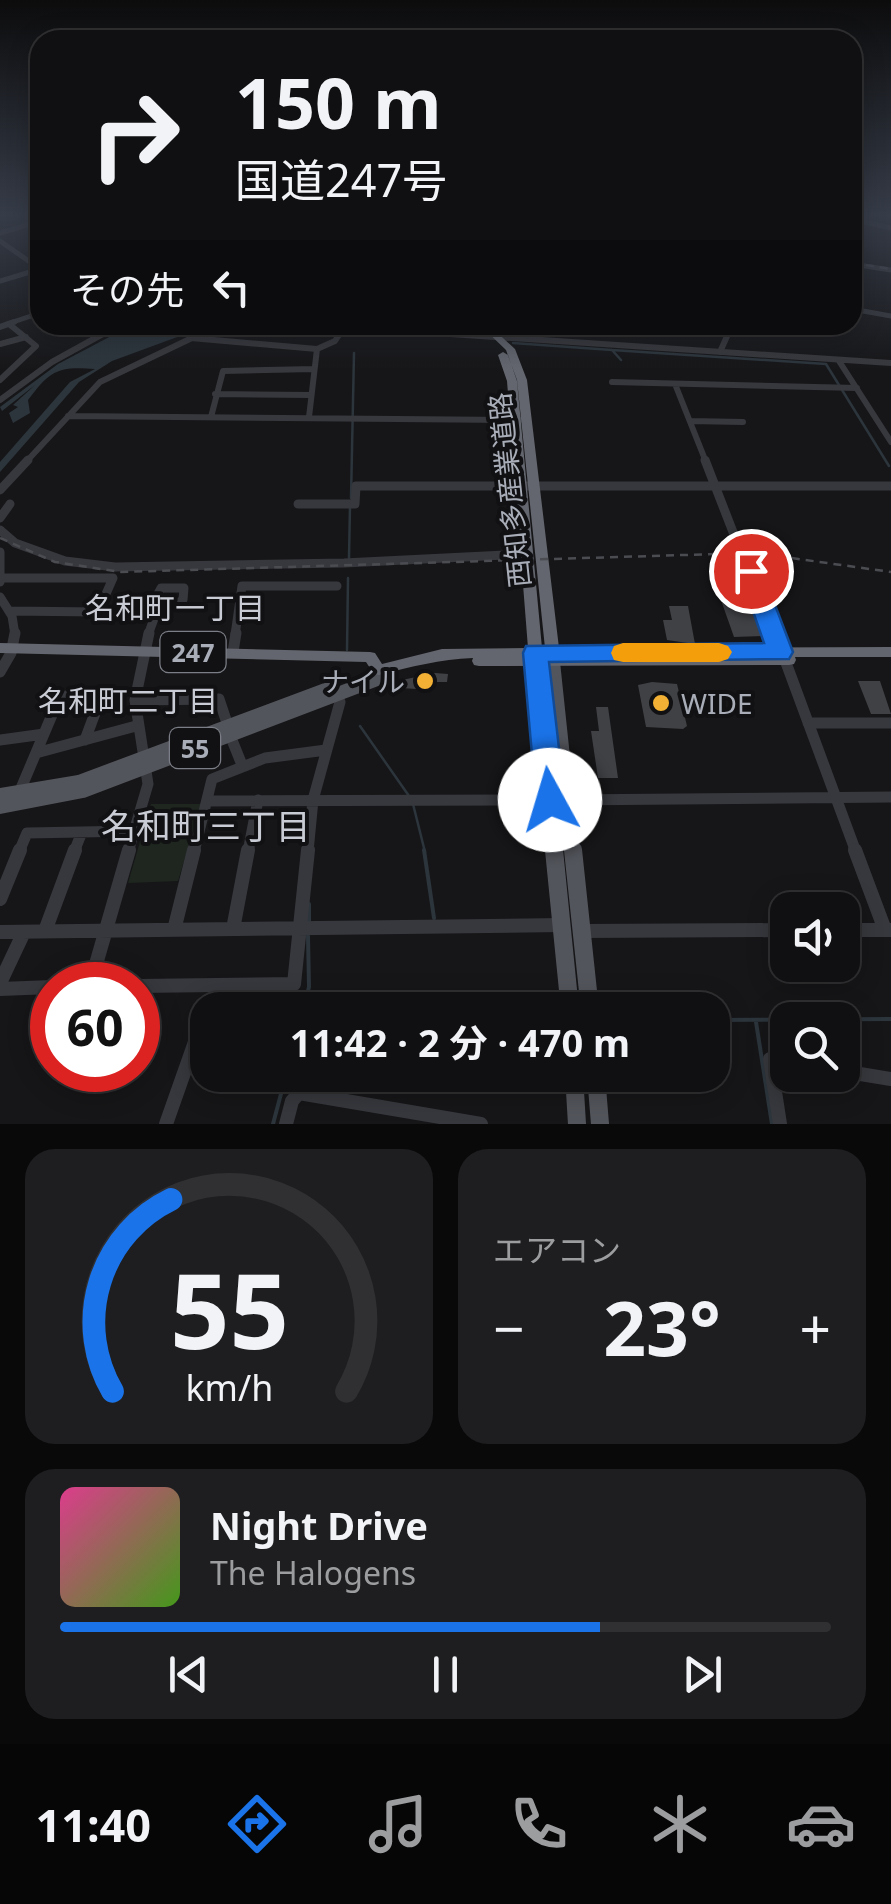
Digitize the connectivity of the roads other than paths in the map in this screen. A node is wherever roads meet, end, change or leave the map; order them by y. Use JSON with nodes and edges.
{"nodes":[{"id":1,"x":30,"y":272,"type":"edge"},
{"id":2,"x":0,"y":281,"type":"edge"},
{"id":3,"x":862,"y":309,"type":"edge"},
{"id":4,"x":891,"y":313,"type":"edge"},
{"id":5,"x":30,"y":317,"type":"edge"},
{"id":6,"x":9,"y":324,"type":"junction"},
{"id":7,"x":0,"y":326,"type":"edge"},
{"id":8,"x":95,"y":335,"type":"edge"},
{"id":9,"x":196,"y":335,"type":"edge"},
{"id":10,"x":339,"y":335,"type":"edge"},
{"id":11,"x":493,"y":335,"type":"edge"},
{"id":12,"x":515,"y":335,"type":"edge"},
{"id":13,"x":728,"y":335,"type":"edge"},
{"id":14,"x":26,"y":337,"type":"junction"},
{"id":15,"x":189,"y":338,"type":"junction"},
{"id":16,"x":0,"y":344,"type":"edge"},
{"id":17,"x":317,"y":348,"type":"junction"},
{"id":18,"x":720,"y":352,"type":"junction"},
{"id":19,"x":839,"y":361,"type":"junction"},
{"id":20,"x":891,"y":363,"type":"edge"},
{"id":21,"x":314,"y":368,"type":"junction"},
{"id":22,"x":0,"y":380,"type":"edge"},
{"id":23,"x":612,"y":382,"type":"dead end"},
{"id":24,"x":675,"y":384,"type":"junction"},
{"id":25,"x":857,"y":388,"type":"junction"},
{"id":26,"x":216,"y":394,"type":"junction"},
{"id":27,"x":311,"y":395,"type":"junction"},
{"id":28,"x":0,"y":400,"type":"edge"},
{"id":29,"x":68,"y":416,"type":"junction"},
{"id":30,"x":210,"y":417,"type":"junction"},
{"id":31,"x":309,"y":418,"type":"junction"},
{"id":32,"x":521,"y":420,"type":"junction"},
{"id":33,"x":690,"y":421,"type":"junction"},
{"id":34,"x":743,"y":422,"type":"dead end"},
{"id":35,"x":878,"y":422,"type":"junction"},
{"id":36,"x":891,"y":423,"type":"edge"},
{"id":37,"x":891,"y":442,"type":"edge"},
{"id":38,"x":527,"y":484,"type":"junction"},
{"id":39,"x":717,"y":484,"type":"junction"},
{"id":40,"x":891,"y":486,"type":"edge"},
{"id":41,"x":0,"y":490,"type":"edge"},
{"id":42,"x":0,"y":504,"type":"edge"},
{"id":43,"x":298,"y":504,"type":"dead end"},
{"id":44,"x":0,"y":518,"type":"edge"},
{"id":45,"x":0,"y":530,"type":"edge"},
{"id":46,"x":0,"y":552,"type":"edge"},
{"id":47,"x":526,"y":554,"type":"junction"},
{"id":48,"x":1,"y":580,"type":"edge"},
{"id":49,"x":338,"y":586,"type":"dead end"},
{"id":50,"x":0,"y":597,"type":"edge"},
{"id":51,"x":10,"y":611,"type":"junction"},
{"id":52,"x":155,"y":616,"type":"dead end"},
{"id":53,"x":7,"y":648,"type":"edge"},
{"id":54,"x":142,"y":651,"type":"junction"},
{"id":55,"x":233,"y":652,"type":"junction"},
{"id":56,"x":891,"y":652,"type":"edge"},
{"id":57,"x":782,"y":656,"type":"junction"},
{"id":58,"x":544,"y":658,"type":"junction"},
{"id":59,"x":891,"y":660,"type":"edge"},
{"id":60,"x":0,"y":672,"type":"edge"},
{"id":61,"x":382,"y":672,"type":"junction"},
{"id":62,"x":135,"y":700,"type":"junction"},
{"id":63,"x":340,"y":702,"type":"dead end"},
{"id":64,"x":808,"y":723,"type":"junction"},
{"id":65,"x":891,"y":724,"type":"edge"},
{"id":66,"x":136,"y":726,"type":"junction"},
{"id":67,"x":229,"y":730,"type":"junction"},
{"id":68,"x":44,"y":734,"type":"junction"},
{"id":69,"x":0,"y":740,"type":"edge"},
{"id":70,"x":85,"y":740,"type":"junction"},
{"id":71,"x":326,"y":750,"type":"junction"},
{"id":72,"x":36,"y":753,"type":"junction"},
{"id":73,"x":144,"y":762,"type":"junction"},
{"id":74,"x":242,"y":765,"type":"junction"},
{"id":75,"x":19,"y":793,"type":"junction"},
{"id":76,"x":0,"y":794,"type":"edge"},
{"id":77,"x":891,"y":796,"type":"edge"},
{"id":78,"x":835,"y":797,"type":"junction"},
{"id":79,"x":258,"y":800,"type":"junction"},
{"id":80,"x":317,"y":800,"type":"junction"},
{"id":81,"x":558,"y":800,"type":"junction"},
{"id":82,"x":207,"y":801,"type":"junction"},
{"id":83,"x":0,"y":808,"type":"edge"},
{"id":84,"x":135,"y":831,"type":"junction"},
{"id":85,"x":82,"y":832,"type":"junction"},
{"id":86,"x":0,"y":899,"type":"edge"},
{"id":87,"x":565,"y":925,"type":"junction"},
{"id":88,"x":298,"y":929,"type":"junction"},
{"id":89,"x":106,"y":930,"type":"junction"},
{"id":90,"x":174,"y":930,"type":"junction"},
{"id":91,"x":233,"y":930,"type":"junction"},
{"id":92,"x":770,"y":930,"type":"edge"},
{"id":93,"x":860,"y":930,"type":"edge"},
{"id":94,"x":888,"y":930,"type":"edge"},
{"id":95,"x":582,"y":931,"type":"junction"},
{"id":96,"x":0,"y":932,"type":"edge"},
{"id":97,"x":24,"y":932,"type":"junction"},
{"id":98,"x":45,"y":932,"type":"junction"},
{"id":99,"x":97,"y":962,"type":"edge"},
{"id":100,"x":0,"y":986,"type":"edge"},
{"id":101,"x":160,"y":986,"type":"edge"},
{"id":102,"x":30,"y":987,"type":"edge"},
{"id":103,"x":569,"y":992,"type":"edge"},
{"id":104,"x":588,"y":992,"type":"edge"},
{"id":105,"x":190,"y":1055,"type":"edge"},
{"id":106,"x":860,"y":1074,"type":"edge"},
{"id":107,"x":891,"y":1079,"type":"edge"},
{"id":108,"x":575,"y":1092,"type":"edge"},
{"id":109,"x":597,"y":1092,"type":"edge"},
{"id":110,"x":775,"y":1092,"type":"edge"},
{"id":111,"x":166,"y":1124,"type":"edge"},
{"id":112,"x":286,"y":1124,"type":"edge"},
{"id":113,"x":481,"y":1124,"type":"edge"},
{"id":114,"x":578,"y":1124,"type":"edge"},
{"id":115,"x":600,"y":1124,"type":"edge"},
{"id":116,"x":780,"y":1124,"type":"edge"}],
"edges":[{"from":1,"to":2,"type":"street"},
{"from":3,"to":4,"type":"street"},
{"from":5,"to":6,"type":"street"},
{"from":6,"to":7,"type":"street"},
{"from":6,"to":14,"type":"street"},
{"from":8,"to":28,"type":"street"},
{"from":9,"to":15,"type":"street"},
{"from":10,"to":17,"type":"street"},
{"from":11,"to":32,"type":"highway","name":"西知多産業道路"},
{"from":12,"to":18,"type":"street"},
{"from":13,"to":18,"type":"street"},
{"from":14,"to":16,"type":"street"},
{"from":14,"to":22,"type":"street"},
{"from":15,"to":17,"type":"street"},
{"from":15,"to":29,"type":"street"},
{"from":17,"to":21,"type":"street"},
{"from":18,"to":19,"type":"street"},
{"from":19,"to":20,"type":"street"},
{"from":19,"to":25,"type":"street"},
{"from":21,"to":26,"type":"street"},
{"from":21,"to":27,"type":"street"},
{"from":23,"to":24,"type":"street"},
{"from":24,"to":25,"type":"street"},
{"from":24,"to":33,"type":"street"},
{"from":25,"to":35,"type":"street"},
{"from":26,"to":27,"type":"street"},
{"from":26,"to":30,"type":"street"},
{"from":27,"to":31,"type":"street"},
{"from":29,"to":30,"type":"street"},
{"from":29,"to":41,"type":"street"},
{"from":30,"to":31,"type":"street"},
{"from":31,"to":32,"type":"street"},
{"from":32,"to":38,"type":"highway","name":"西知多産業道路"},
{"from":33,"to":34,"type":"street"},
{"from":33,"to":39,"type":"street"},
{"from":35,"to":36,"type":"street"},
{"from":35,"to":37,"type":"street"},
{"from":38,"to":39,"type":"street"},
{"from":38,"to":43,"type":"street"},
{"from":38,"to":47,"type":"highway","name":"西知多産業道路"},
{"from":38,"to":58,"type":"highway","name":"西知多産業道路"},
{"from":39,"to":40,"type":"street"},
{"from":39,"to":57,"type":"street"},
{"from":42,"to":44,"type":"street"},
{"from":45,"to":47,"type":"street"},
{"from":46,"to":48,"type":"street"},
{"from":47,"to":58,"type":"highway","name":"西知多産業道路"},
{"from":48,"to":51,"type":"street"},
{"from":49,"to":55,"type":"street"},
{"from":50,"to":51,"type":"street"},
{"from":51,"to":53,"type":"street"},
{"from":52,"to":54,"type":"street"},
{"from":53,"to":54,"type":"highway","number":"247"},
{"from":53,"to":60,"type":"street"},
{"from":54,"to":55,"type":"highway","number":"247"},
{"from":54,"to":62,"type":"street"},
{"from":55,"to":61,"type":"highway","number":"247"},
{"from":56,"to":57,"type":"highway"},
{"from":57,"to":58,"type":"highway"},
{"from":57,"to":59,"type":"highway"},
{"from":57,"to":64,"type":"street"},
{"from":58,"to":61,"type":"highway"},
{"from":58,"to":81,"type":"main road"},
{"from":61,"to":67,"type":"main road","number":"55"},
{"from":62,"to":66,"type":"street"},
{"from":62,"to":67,"type":"street"},
{"from":63,"to":71,"type":"street"},
{"from":64,"to":65,"type":"street"},
{"from":64,"to":78,"type":"street"},
{"from":66,"to":70,"type":"street"},
{"from":66,"to":73,"type":"street"},
{"from":67,"to":73,"type":"main road","number":"55"},
{"from":67,"to":74,"type":"street"},
{"from":68,"to":69,"type":"street"},
{"from":68,"to":70,"type":"street"},
{"from":68,"to":72,"type":"street"},
{"from":70,"to":72,"type":"street"},
{"from":71,"to":74,"type":"street"},
{"from":71,"to":80,"type":"street"},
{"from":72,"to":75,"type":"street"},
{"from":73,"to":75,"type":"main road","number":"55"},
{"from":73,"to":83,"type":"main road","number":"55"},
{"from":73,"to":84,"type":"street"},
{"from":74,"to":82,"type":"street"},
{"from":75,"to":76,"type":"main road","number":"55"},
{"from":77,"to":78,"type":"street"},
{"from":78,"to":81,"type":"street"},
{"from":78,"to":94,"type":"street"},
{"from":79,"to":80,"type":"street"},
{"from":79,"to":82,"type":"street"},
{"from":79,"to":91,"type":"street"},
{"from":80,"to":81,"type":"street"},
{"from":80,"to":88,"type":"street"},
{"from":81,"to":87,"type":"main road"},
{"from":81,"to":95,"type":"main road"},
{"from":82,"to":90,"type":"street"},
{"from":84,"to":85,"type":"street"},
{"from":84,"to":89,"type":"street"},
{"from":85,"to":86,"type":"street"},
{"from":85,"to":98,"type":"street"},
{"from":87,"to":88,"type":"street"},
{"from":87,"to":103,"type":"main road"},
{"from":88,"to":91,"type":"street"},
{"from":88,"to":101,"type":"street"},
{"from":89,"to":90,"type":"street"},
{"from":89,"to":98,"type":"street"},
{"from":89,"to":99,"type":"street"},
{"from":90,"to":91,"type":"street"},
{"from":92,"to":95,"type":"street"},
{"from":93,"to":94,"type":"street"},
{"from":95,"to":104,"type":"main road"},
{"from":96,"to":97,"type":"street"},
{"from":97,"to":98,"type":"street"},
{"from":97,"to":100,"type":"street"},
{"from":100,"to":102,"type":"street"},
{"from":105,"to":111,"type":"street"},
{"from":106,"to":107,"type":"street"},
{"from":108,"to":114,"type":"main road"},
{"from":109,"to":115,"type":"main road"},
{"from":110,"to":116,"type":"street"},
{"from":112,"to":113,"type":"street"}]}
